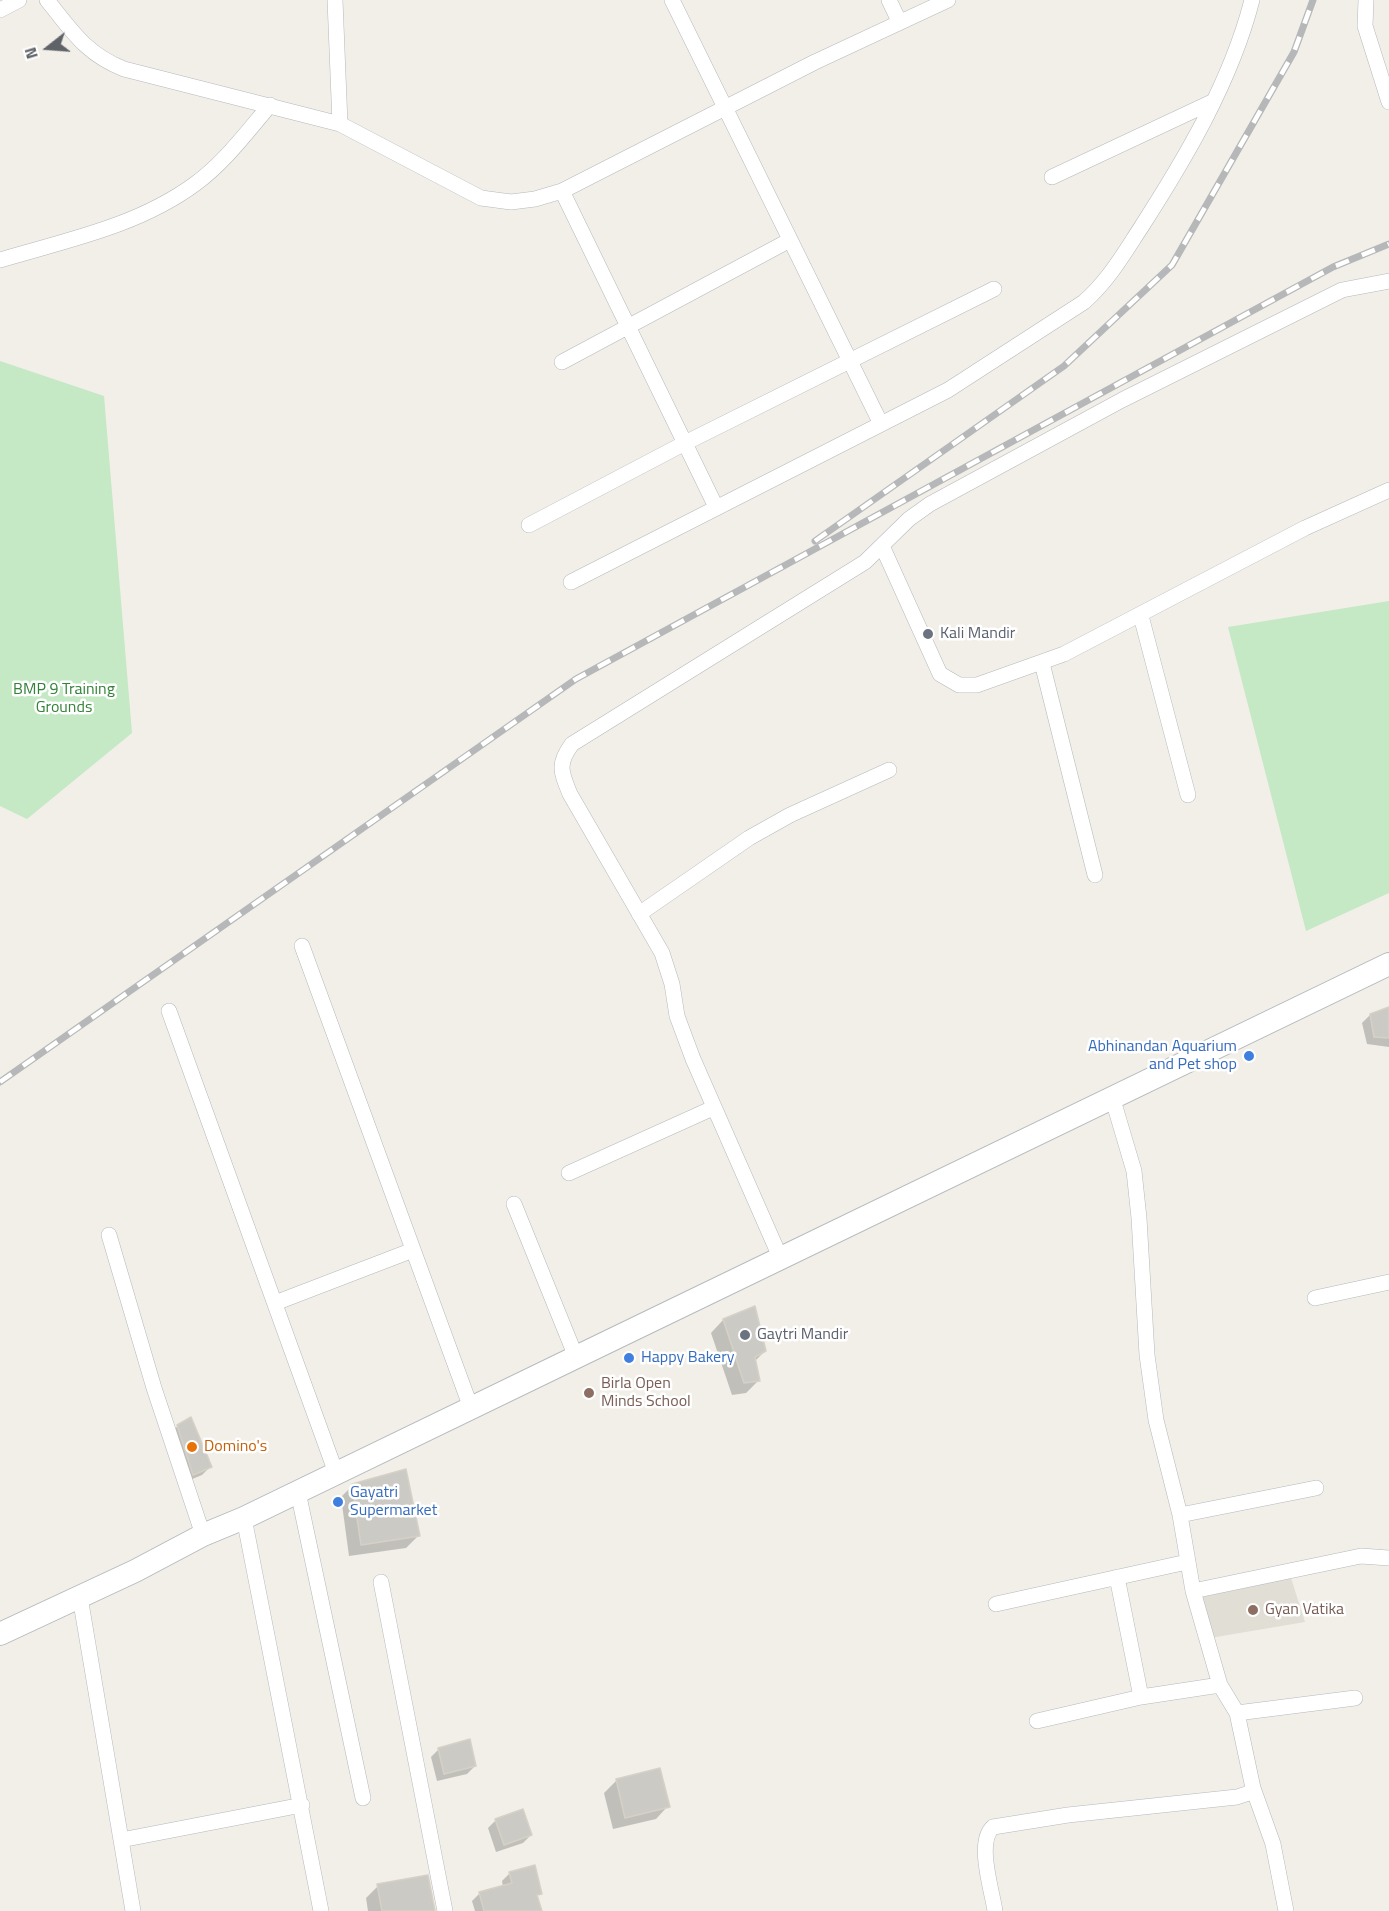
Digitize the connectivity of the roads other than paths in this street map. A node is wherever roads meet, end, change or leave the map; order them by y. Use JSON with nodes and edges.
{"nodes":[{"id":1,"x":19,"y":0,"type":"edge"},
{"id":2,"x":47,"y":0,"type":"edge"},
{"id":3,"x":335,"y":0,"type":"edge"},
{"id":4,"x":672,"y":0,"type":"edge"},
{"id":5,"x":889,"y":0,"type":"edge"},
{"id":6,"x":948,"y":0,"type":"edge"},
{"id":7,"x":1252,"y":0,"type":"edge"},
{"id":8,"x":1366,"y":0,"type":"edge"},
{"id":9,"x":0,"y":10,"type":"edge"},
{"id":10,"x":899,"y":21,"type":"junction"},
{"id":11,"x":1214,"y":101,"type":"junction"},
{"id":12,"x":1389,"y":102,"type":"edge"},
{"id":13,"x":270,"y":105,"type":"junction"},
{"id":14,"x":725,"y":108,"type":"junction"},
{"id":15,"x":340,"y":124,"type":"junction"},
{"id":16,"x":1052,"y":177,"type":"dead end"},
{"id":17,"x":562,"y":191,"type":"junction"},
{"id":18,"x":790,"y":240,"type":"junction"},
{"id":19,"x":0,"y":260,"type":"edge"},
{"id":20,"x":1389,"y":281,"type":"edge"},
{"id":21,"x":994,"y":289,"type":"dead end"},
{"id":22,"x":627,"y":325,"type":"junction"},
{"id":23,"x":562,"y":362,"type":"dead end"},
{"id":24,"x":850,"y":363,"type":"junction"},
{"id":25,"x":881,"y":424,"type":"junction"},
{"id":26,"x":685,"y":443,"type":"junction"},
{"id":27,"x":1389,"y":490,"type":"edge"},
{"id":28,"x":716,"y":507,"type":"junction"},
{"id":29,"x":529,"y":525,"type":"dead end"},
{"id":30,"x":883,"y":548,"type":"junction"},
{"id":31,"x":571,"y":582,"type":"dead end"},
{"id":32,"x":1141,"y":615,"type":"junction"},
{"id":33,"x":1042,"y":663,"type":"junction"},
{"id":34,"x":889,"y":770,"type":"dead end"},
{"id":35,"x":1188,"y":795,"type":"dead end"},
{"id":36,"x":1095,"y":874,"type":"dead end"},
{"id":37,"x":639,"y":914,"type":"junction"},
{"id":38,"x":302,"y":946,"type":"dead end"},
{"id":39,"x":1389,"y":964,"type":"edge"},
{"id":40,"x":169,"y":1011,"type":"dead end"},
{"id":41,"x":1113,"y":1100,"type":"junction"},
{"id":42,"x":713,"y":1108,"type":"junction"},
{"id":43,"x":569,"y":1173,"type":"dead end"},
{"id":44,"x":514,"y":1204,"type":"dead end"},
{"id":45,"x":109,"y":1235,"type":"dead end"},
{"id":46,"x":413,"y":1250,"type":"junction"},
{"id":47,"x":780,"y":1257,"type":"junction"},
{"id":48,"x":1389,"y":1282,"type":"edge"},
{"id":49,"x":1315,"y":1298,"type":"dead end"},
{"id":50,"x":275,"y":1303,"type":"junction"},
{"id":51,"x":576,"y":1357,"type":"junction"},
{"id":52,"x":471,"y":1408,"type":"junction"},
{"id":53,"x":336,"y":1473,"type":"junction"},
{"id":54,"x":1316,"y":1488,"type":"dead end"},
{"id":55,"x":298,"y":1492,"type":"junction"},
{"id":56,"x":1180,"y":1515,"type":"junction"},
{"id":57,"x":244,"y":1518,"type":"junction"},
{"id":58,"x":203,"y":1535,"type":"junction"},
{"id":59,"x":1389,"y":1558,"type":"edge"},
{"id":60,"x":1187,"y":1562,"type":"junction"},
{"id":61,"x":1117,"y":1576,"type":"junction"},
{"id":62,"x":381,"y":1582,"type":"dead end"},
{"id":63,"x":1193,"y":1591,"type":"junction"},
{"id":64,"x":80,"y":1597,"type":"junction"},
{"id":65,"x":996,"y":1604,"type":"dead end"},
{"id":66,"x":0,"y":1634,"type":"edge"},
{"id":67,"x":1220,"y":1685,"type":"junction"},
{"id":68,"x":1141,"y":1697,"type":"junction"},
{"id":69,"x":1355,"y":1698,"type":"dead end"},
{"id":70,"x":1237,"y":1713,"type":"junction"},
{"id":71,"x":1037,"y":1721,"type":"dead end"},
{"id":72,"x":1253,"y":1788,"type":"junction"},
{"id":73,"x":363,"y":1798,"type":"dead end"},
{"id":74,"x":302,"y":1805,"type":"junction"},
{"id":75,"x":121,"y":1840,"type":"junction"},
{"id":76,"x":133,"y":1911,"type":"edge"},
{"id":77,"x":321,"y":1911,"type":"edge"},
{"id":78,"x":445,"y":1911,"type":"edge"},
{"id":79,"x":995,"y":1911,"type":"edge"},
{"id":80,"x":1286,"y":1911,"type":"edge"}],
"edges":[{"from":1,"to":9,"type":"street"},
{"from":2,"to":13,"type":"street"},
{"from":3,"to":15,"type":"street"},
{"from":4,"to":14,"type":"street"},
{"from":5,"to":10,"type":"street"},
{"from":6,"to":10,"type":"street"},
{"from":7,"to":11,"type":"street"},
{"from":8,"to":12,"type":"street"},
{"from":10,"to":14,"type":"street"},
{"from":11,"to":16,"type":"street"},
{"from":11,"to":25,"type":"street"},
{"from":13,"to":15,"type":"street"},
{"from":13,"to":19,"type":"street"},
{"from":14,"to":17,"type":"street"},
{"from":14,"to":18,"type":"street"},
{"from":15,"to":17,"type":"street"},
{"from":17,"to":22,"type":"street"},
{"from":18,"to":22,"type":"street"},
{"from":18,"to":24,"type":"street"},
{"from":20,"to":30,"type":"street"},
{"from":21,"to":24,"type":"street"},
{"from":22,"to":23,"type":"street"},
{"from":22,"to":26,"type":"street"},
{"from":24,"to":25,"type":"street"},
{"from":24,"to":26,"type":"street"},
{"from":25,"to":28,"type":"street"},
{"from":26,"to":28,"type":"street"},
{"from":26,"to":29,"type":"street"},
{"from":27,"to":32,"type":"street"},
{"from":28,"to":31,"type":"street"},
{"from":30,"to":33,"type":"street"},
{"from":30,"to":37,"type":"street"},
{"from":32,"to":33,"type":"street"},
{"from":32,"to":35,"type":"street"},
{"from":33,"to":36,"type":"street"},
{"from":34,"to":37,"type":"street"},
{"from":37,"to":42,"type":"street"},
{"from":38,"to":46,"type":"street"},
{"from":39,"to":41,"type":"main road"},
{"from":40,"to":50,"type":"street"},
{"from":41,"to":47,"type":"main road"},
{"from":41,"to":56,"type":"street"},
{"from":42,"to":43,"type":"street"},
{"from":42,"to":47,"type":"street"},
{"from":44,"to":51,"type":"street"},
{"from":45,"to":58,"type":"street"},
{"from":46,"to":50,"type":"street"},
{"from":46,"to":52,"type":"street"},
{"from":47,"to":51,"type":"main road"},
{"from":48,"to":49,"type":"street"},
{"from":50,"to":53,"type":"street"},
{"from":51,"to":52,"type":"main road"},
{"from":52,"to":53,"type":"main road"},
{"from":53,"to":55,"type":"main road"},
{"from":54,"to":56,"type":"street"},
{"from":55,"to":57,"type":"main road"},
{"from":55,"to":73,"type":"street"},
{"from":56,"to":60,"type":"street"},
{"from":57,"to":58,"type":"main road"},
{"from":57,"to":74,"type":"street"},
{"from":58,"to":64,"type":"main road"},
{"from":59,"to":63,"type":"street"},
{"from":60,"to":61,"type":"street"},
{"from":60,"to":63,"type":"street"},
{"from":61,"to":65,"type":"street"},
{"from":61,"to":68,"type":"street"},
{"from":62,"to":78,"type":"street"},
{"from":63,"to":67,"type":"street"},
{"from":64,"to":66,"type":"main road"},
{"from":64,"to":75,"type":"street"},
{"from":67,"to":68,"type":"street"},
{"from":67,"to":70,"type":"street"},
{"from":68,"to":71,"type":"street"},
{"from":69,"to":70,"type":"street"},
{"from":70,"to":72,"type":"street"},
{"from":72,"to":79,"type":"street"},
{"from":72,"to":80,"type":"street"},
{"from":74,"to":75,"type":"street"},
{"from":74,"to":77,"type":"street"},
{"from":75,"to":76,"type":"street"}]}
